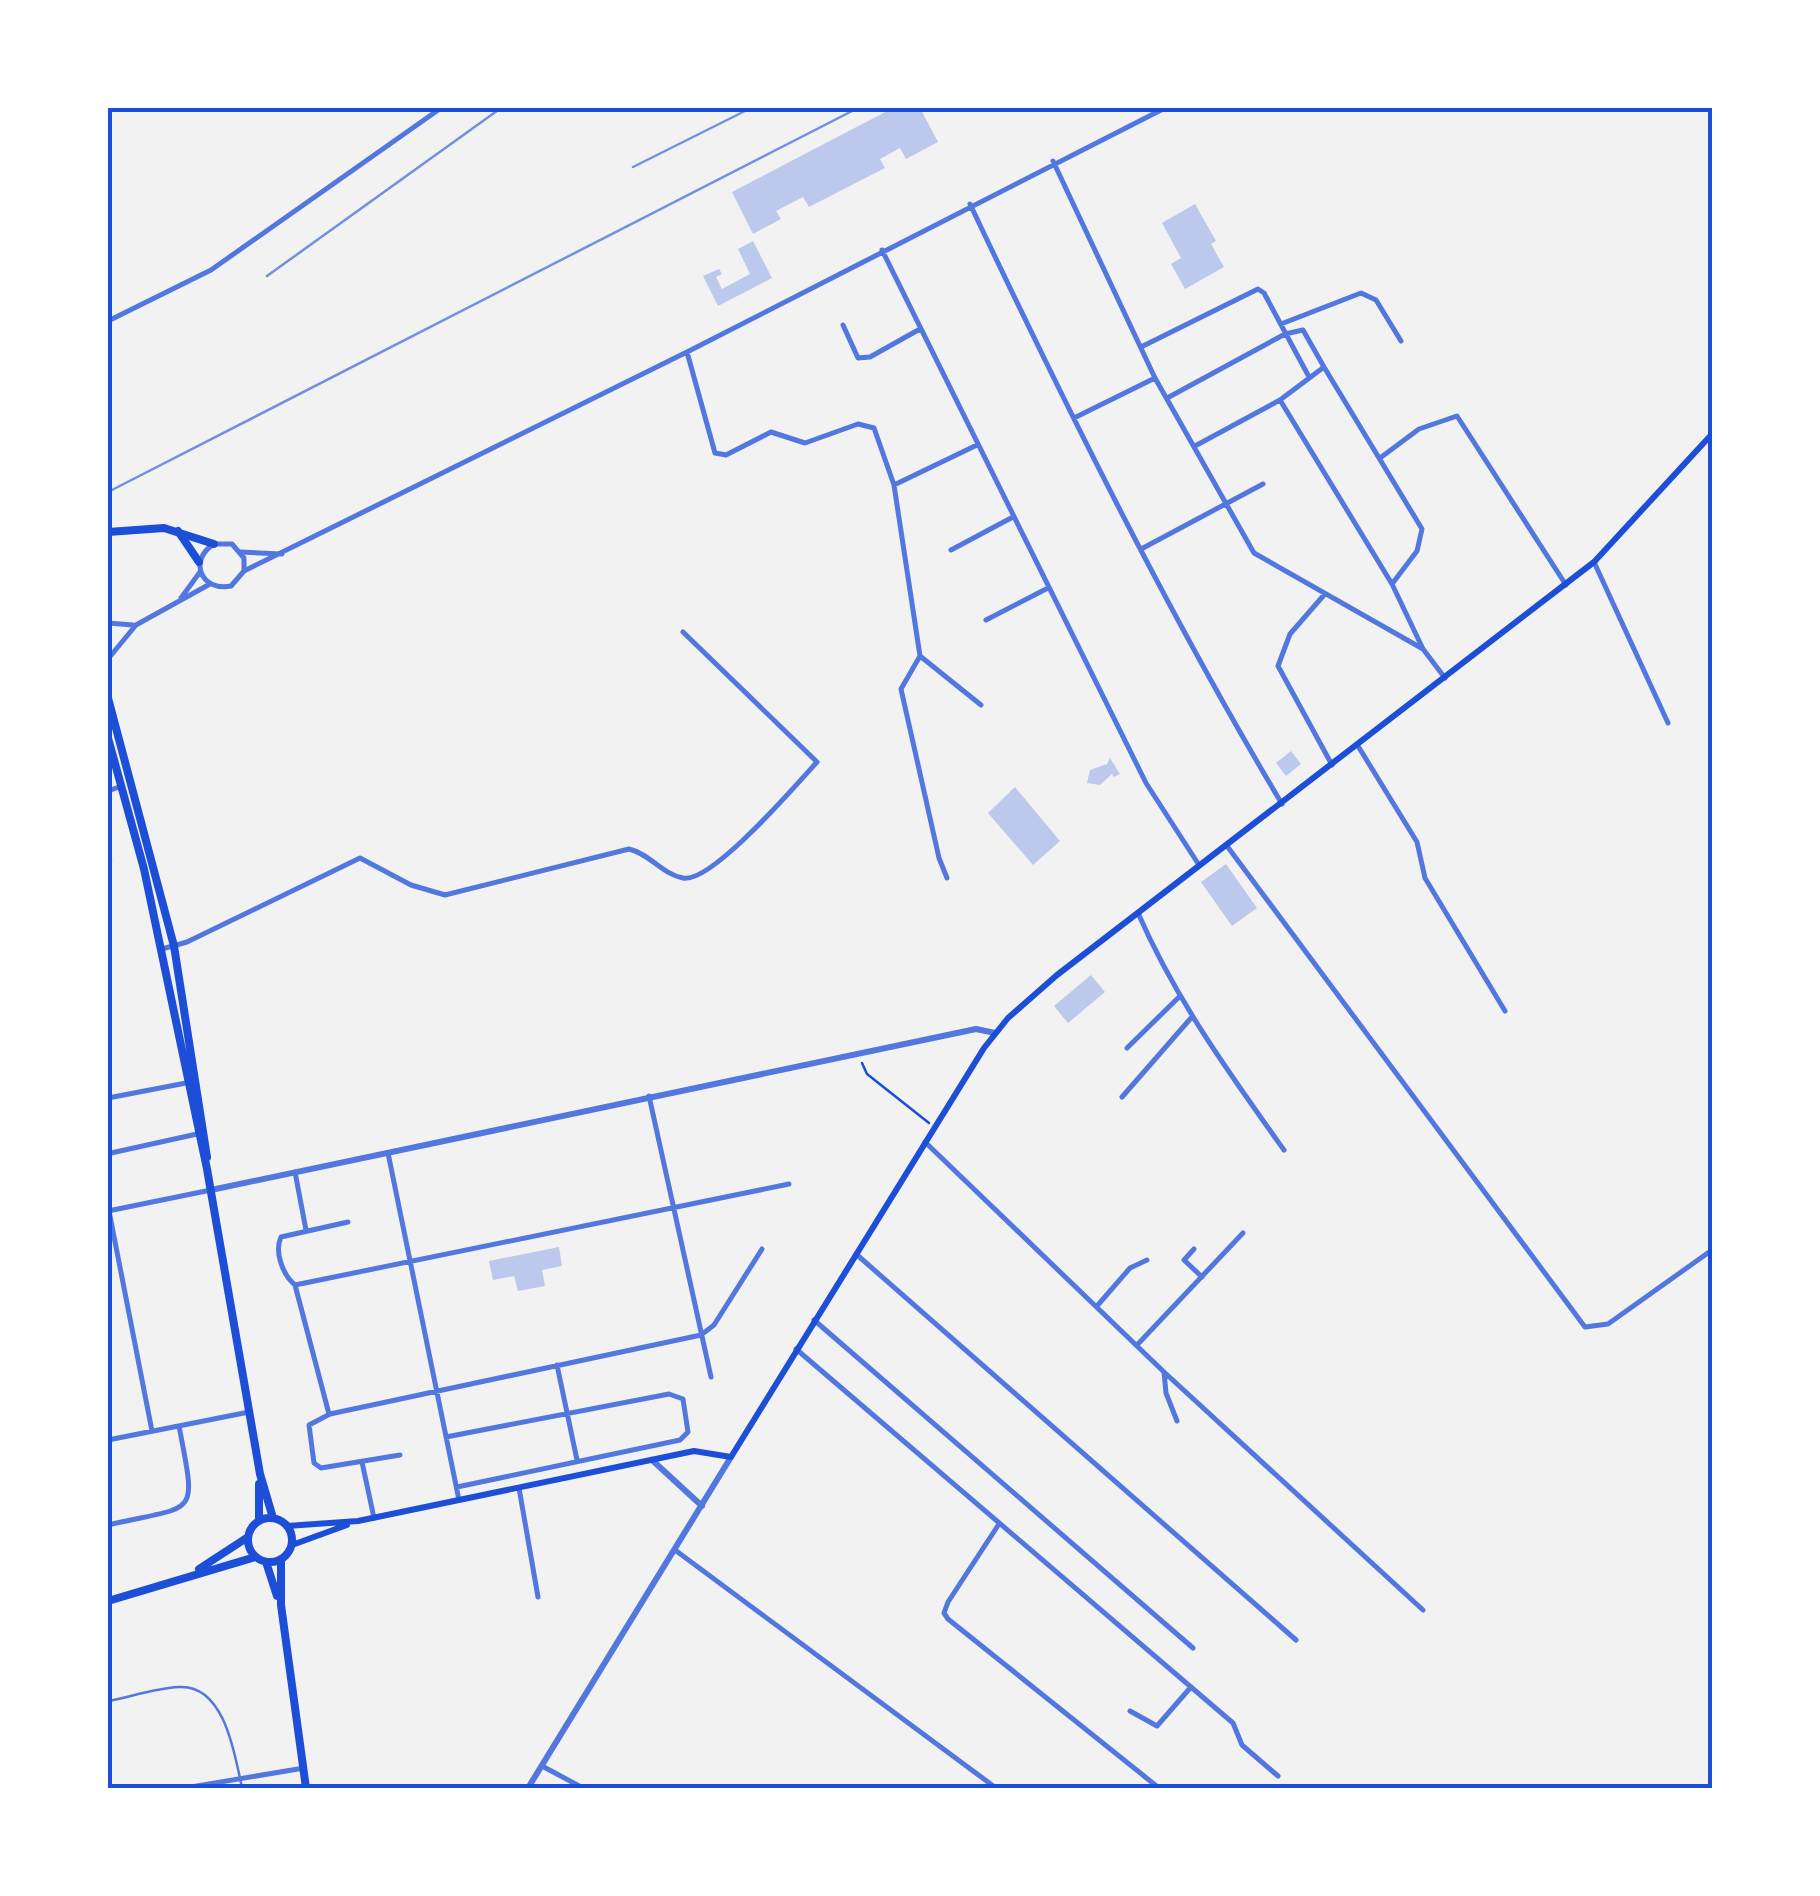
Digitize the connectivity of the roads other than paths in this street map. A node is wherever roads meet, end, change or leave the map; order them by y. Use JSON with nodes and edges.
{"nodes":[{"id":1,"x":441,"y":108,"type":"edge"},
{"id":2,"x":1165,"y":108,"type":"edge"},
{"id":3,"x":1054,"y":161,"type":"junction"},
{"id":4,"x":970,"y":204,"type":"junction"},
{"id":5,"x":882,"y":250,"type":"junction"},
{"id":6,"x":108,"y":322,"type":"edge"},
{"id":7,"x":1281,"y":324,"type":"junction"},
{"id":8,"x":843,"y":325,"type":"dead end"},
{"id":9,"x":920,"y":330,"type":"junction"},
{"id":10,"x":1285,"y":334,"type":"junction"},
{"id":11,"x":1401,"y":342,"type":"dead end"},
{"id":12,"x":1143,"y":346,"type":"junction"},
{"id":13,"x":687,"y":352,"type":"junction"},
{"id":14,"x":1324,"y":366,"type":"junction"},
{"id":15,"x":1308,"y":375,"type":"junction"},
{"id":16,"x":1155,"y":378,"type":"junction"},
{"id":17,"x":1169,"y":397,"type":"junction"},
{"id":18,"x":1280,"y":400,"type":"junction"},
{"id":19,"x":1074,"y":418,"type":"junction"},
{"id":20,"x":1712,"y":434,"type":"edge"},
{"id":21,"x":977,"y":445,"type":"junction"},
{"id":22,"x":1195,"y":446,"type":"junction"},
{"id":23,"x":1380,"y":458,"type":"junction"},
{"id":24,"x":1263,"y":484,"type":"dead end"},
{"id":25,"x":894,"y":485,"type":"junction"},
{"id":26,"x":1225,"y":506,"type":"junction"},
{"id":27,"x":1013,"y":517,"type":"junction"},
{"id":28,"x":108,"y":532,"type":"edge"},
{"id":29,"x":178,"y":532,"type":"junction"},
{"id":30,"x":214,"y":544,"type":"junction"},
{"id":31,"x":1142,"y":548,"type":"junction"},
{"id":32,"x":952,"y":550,"type":"dead end"},
{"id":33,"x":241,"y":552,"type":"junction"},
{"id":34,"x":285,"y":554,"type":"junction"},
{"id":35,"x":199,"y":562,"type":"junction"},
{"id":36,"x":1594,"y":562,"type":"junction"},
{"id":37,"x":244,"y":570,"type":"junction"},
{"id":38,"x":200,"y":572,"type":"junction"},
{"id":39,"x":210,"y":584,"type":"junction"},
{"id":40,"x":1392,"y":584,"type":"junction"},
{"id":41,"x":1566,"y":585,"type":"junction"},
{"id":42,"x":1048,"y":588,"type":"junction"},
{"id":43,"x":1324,"y":594,"type":"junction"},
{"id":44,"x":179,"y":600,"type":"junction"},
{"id":45,"x":986,"y":620,"type":"dead end"},
{"id":46,"x":108,"y":623,"type":"edge"},
{"id":47,"x":136,"y":624,"type":"junction"},
{"id":48,"x":684,"y":632,"type":"dead end"},
{"id":49,"x":1424,"y":650,"type":"junction"},
{"id":50,"x":920,"y":656,"type":"junction"},
{"id":51,"x":108,"y":659,"type":"edge"},
{"id":52,"x":1445,"y":678,"type":"junction"},
{"id":53,"x":108,"y":698,"type":"edge"},
{"id":54,"x":980,"y":705,"type":"dead end"},
{"id":55,"x":1668,"y":723,"type":"dead end"},
{"id":56,"x":108,"y":738,"type":"edge"},
{"id":57,"x":1358,"y":746,"type":"junction"},
{"id":58,"x":108,"y":762,"type":"edge"},
{"id":59,"x":1332,"y":766,"type":"junction"},
{"id":60,"x":118,"y":773,"type":"junction"},
{"id":61,"x":122,"y":786,"type":"junction"},
{"id":62,"x":108,"y":792,"type":"edge"},
{"id":63,"x":1282,"y":804,"type":"junction"},
{"id":64,"x":1227,"y":846,"type":"junction"},
{"id":65,"x":1198,"y":865,"type":"junction"},
{"id":66,"x":947,"y":878,"type":"dead end"},
{"id":67,"x":1138,"y":913,"type":"junction"},
{"id":68,"x":174,"y":946,"type":"junction"},
{"id":69,"x":161,"y":949,"type":"junction"},
{"id":70,"x":1178,"y":998,"type":"junction"},
{"id":71,"x":1505,"y":1012,"type":"dead end"},
{"id":72,"x":1191,"y":1018,"type":"junction"},
{"id":73,"x":995,"y":1032,"type":"junction"},
{"id":74,"x":1128,"y":1048,"type":"dead end"},
{"id":75,"x":186,"y":1084,"type":"junction"},
{"id":76,"x":648,"y":1096,"type":"junction"},
{"id":77,"x":108,"y":1098,"type":"edge"},
{"id":78,"x":1122,"y":1098,"type":"dead end"},
{"id":79,"x":196,"y":1134,"type":"junction"},
{"id":80,"x":925,"y":1142,"type":"junction"},
{"id":81,"x":1284,"y":1150,"type":"dead end"},
{"id":82,"x":111,"y":1153,"type":"dead end"},
{"id":83,"x":388,"y":1153,"type":"junction"},
{"id":84,"x":208,"y":1169,"type":"junction"},
{"id":85,"x":294,"y":1172,"type":"junction"},
{"id":86,"x":788,"y":1184,"type":"dead end"},
{"id":87,"x":211,"y":1190,"type":"junction"},
{"id":88,"x":675,"y":1206,"type":"junction"},
{"id":89,"x":108,"y":1211,"type":"edge"},
{"id":90,"x":348,"y":1222,"type":"dead end"},
{"id":91,"x":306,"y":1230,"type":"junction"},
{"id":92,"x":1243,"y":1232,"type":"dead end"},
{"id":93,"x":762,"y":1249,"type":"dead end"},
{"id":94,"x":1194,"y":1249,"type":"dead end"},
{"id":95,"x":1712,"y":1250,"type":"edge"},
{"id":96,"x":856,"y":1254,"type":"junction"},
{"id":97,"x":1146,"y":1260,"type":"dead end"},
{"id":98,"x":410,"y":1261,"type":"junction"},
{"id":99,"x":1202,"y":1277,"type":"junction"},
{"id":100,"x":296,"y":1285,"type":"junction"},
{"id":101,"x":1096,"y":1306,"type":"junction"},
{"id":102,"x":814,"y":1320,"type":"junction"},
{"id":103,"x":701,"y":1335,"type":"junction"},
{"id":104,"x":1137,"y":1346,"type":"junction"},
{"id":105,"x":796,"y":1349,"type":"junction"},
{"id":106,"x":557,"y":1366,"type":"junction"},
{"id":107,"x":1164,"y":1372,"type":"junction"},
{"id":108,"x":711,"y":1376,"type":"dead end"},
{"id":109,"x":436,"y":1392,"type":"junction"},
{"id":110,"x":249,"y":1412,"type":"junction"},
{"id":111,"x":330,"y":1414,"type":"junction"},
{"id":112,"x":567,"y":1414,"type":"junction"},
{"id":113,"x":1177,"y":1422,"type":"dead end"},
{"id":114,"x":180,"y":1426,"type":"junction"},
{"id":115,"x":152,"y":1431,"type":"junction"},
{"id":116,"x":446,"y":1437,"type":"junction"},
{"id":117,"x":108,"y":1440,"type":"edge"},
{"id":118,"x":400,"y":1455,"type":"dead end"},
{"id":119,"x":732,"y":1457,"type":"junction"},
{"id":120,"x":652,"y":1460,"type":"junction"},
{"id":121,"x":362,"y":1462,"type":"junction"},
{"id":122,"x":577,"y":1462,"type":"junction"},
{"id":123,"x":260,"y":1474,"type":"junction"},
{"id":124,"x":456,"y":1488,"type":"junction"},
{"id":125,"x":519,"y":1488,"type":"junction"},
{"id":126,"x":459,"y":1500,"type":"junction"},
{"id":127,"x":702,"y":1506,"type":"junction"},
{"id":128,"x":273,"y":1518,"type":"junction"},
{"id":129,"x":374,"y":1518,"type":"junction"},
{"id":130,"x":259,"y":1521,"type":"junction"},
{"id":131,"x":358,"y":1521,"type":"junction"},
{"id":132,"x":999,"y":1524,"type":"junction"},
{"id":133,"x":108,"y":1525,"type":"edge"},
{"id":134,"x":287,"y":1526,"type":"junction"},
{"id":135,"x":248,"y":1537,"type":"junction"},
{"id":136,"x":292,"y":1545,"type":"junction"},
{"id":137,"x":675,"y":1550,"type":"junction"},
{"id":138,"x":255,"y":1556,"type":"junction"},
{"id":139,"x":282,"y":1559,"type":"junction"},
{"id":140,"x":266,"y":1562,"type":"junction"},
{"id":141,"x":195,"y":1571,"type":"junction"},
{"id":142,"x":538,"y":1596,"type":"dead end"},
{"id":143,"x":108,"y":1601,"type":"edge"},
{"id":144,"x":280,"y":1604,"type":"junction"},
{"id":145,"x":1423,"y":1610,"type":"dead end"},
{"id":146,"x":1296,"y":1640,"type":"dead end"},
{"id":147,"x":1193,"y":1648,"type":"dead end"},
{"id":148,"x":1191,"y":1687,"type":"junction"},
{"id":149,"x":108,"y":1701,"type":"edge"},
{"id":150,"x":1130,"y":1711,"type":"dead end"},
{"id":151,"x":542,"y":1766,"type":"junction"},
{"id":152,"x":304,"y":1768,"type":"junction"},
{"id":153,"x":1278,"y":1776,"type":"dead end"},
{"id":154,"x":240,"y":1779,"type":"junction"},
{"id":155,"x":185,"y":1788,"type":"edge"},
{"id":156,"x":242,"y":1788,"type":"edge"},
{"id":157,"x":306,"y":1788,"type":"edge"},
{"id":158,"x":528,"y":1788,"type":"edge"},
{"id":159,"x":583,"y":1788,"type":"edge"},
{"id":160,"x":996,"y":1788,"type":"edge"},
{"id":161,"x":1159,"y":1788,"type":"edge"}],
"edges":[{"from":1,"to":6,"type":"street"},
{"from":2,"to":3,"type":"street"},
{"from":3,"to":4,"type":"street"},
{"from":3,"to":12,"type":"street"},
{"from":4,"to":5,"type":"street"},
{"from":4,"to":19,"type":"street"},
{"from":5,"to":9,"type":"street"},
{"from":5,"to":13,"type":"street"},
{"from":7,"to":10,"type":"street"},
{"from":7,"to":11,"type":"street"},
{"from":7,"to":12,"type":"street"},
{"from":8,"to":9,"type":"street"},
{"from":9,"to":21,"type":"street"},
{"from":10,"to":14,"type":"street"},
{"from":10,"to":15,"type":"street"},
{"from":10,"to":17,"type":"street"},
{"from":12,"to":16,"type":"street"},
{"from":13,"to":25,"type":"street"},
{"from":13,"to":34,"type":"street"},
{"from":14,"to":15,"type":"street"},
{"from":14,"to":23,"type":"street"},
{"from":15,"to":18,"type":"street"},
{"from":16,"to":17,"type":"street"},
{"from":16,"to":19,"type":"street"},
{"from":17,"to":22,"type":"street"},
{"from":18,"to":22,"type":"street"},
{"from":18,"to":40,"type":"street"},
{"from":19,"to":31,"type":"street"},
{"from":20,"to":36,"type":"main road"},
{"from":21,"to":25,"type":"street"},
{"from":21,"to":27,"type":"street"},
{"from":22,"to":26,"type":"street"},
{"from":23,"to":40,"type":"street"},
{"from":23,"to":41,"type":"street"},
{"from":24,"to":26,"type":"street"},
{"from":25,"to":50,"type":"street"},
{"from":26,"to":31,"type":"street"},
{"from":26,"to":43,"type":"street"},
{"from":27,"to":32,"type":"street"},
{"from":27,"to":42,"type":"street"},
{"from":28,"to":29,"type":"main road"},
{"from":29,"to":30,"type":"main road"},
{"from":29,"to":35,"type":"main road"},
{"from":30,"to":33,"type":"street"},
{"from":30,"to":35,"type":"street"},
{"from":31,"to":63,"type":"street"},
{"from":33,"to":34,"type":"street"},
{"from":33,"to":37,"type":"street"},
{"from":34,"to":37,"type":"street"},
{"from":35,"to":38,"type":"street"},
{"from":36,"to":41,"type":"main road"},
{"from":36,"to":55,"type":"street"},
{"from":37,"to":39,"type":"street"},
{"from":38,"to":39,"type":"street"},
{"from":38,"to":44,"type":"street"},
{"from":39,"to":44,"type":"street"},
{"from":40,"to":49,"type":"street"},
{"from":41,"to":52,"type":"main road"},
{"from":42,"to":45,"type":"street"},
{"from":42,"to":65,"type":"street"},
{"from":43,"to":49,"type":"street"},
{"from":43,"to":59,"type":"street"},
{"from":44,"to":47,"type":"street"},
{"from":46,"to":47,"type":"street"},
{"from":47,"to":51,"type":"street"},
{"from":48,"to":68,"type":"street"},
{"from":49,"to":52,"type":"street"},
{"from":50,"to":54,"type":"street"},
{"from":50,"to":66,"type":"street"},
{"from":52,"to":57,"type":"main road"},
{"from":53,"to":68,"type":"main road"},
{"from":56,"to":60,"type":"main road"},
{"from":57,"to":59,"type":"main road"},
{"from":57,"to":71,"type":"street"},
{"from":58,"to":60,"type":"main road"},
{"from":59,"to":63,"type":"main road"},
{"from":60,"to":61,"type":"main road"},
{"from":61,"to":62,"type":"street"},
{"from":61,"to":69,"type":"main road"},
{"from":63,"to":64,"type":"main road"},
{"from":64,"to":65,"type":"main road"},
{"from":64,"to":95,"type":"street"},
{"from":65,"to":67,"type":"main road"},
{"from":67,"to":70,"type":"street"},
{"from":67,"to":73,"type":"main road"},
{"from":68,"to":69,"type":"street"},
{"from":68,"to":84,"type":"main road"},
{"from":69,"to":75,"type":"main road"},
{"from":70,"to":72,"type":"street"},
{"from":70,"to":74,"type":"street"},
{"from":72,"to":78,"type":"street"},
{"from":72,"to":81,"type":"street"},
{"from":73,"to":76,"type":"street"},
{"from":73,"to":80,"type":"main road"},
{"from":75,"to":77,"type":"street"},
{"from":75,"to":79,"type":"main road"},
{"from":76,"to":83,"type":"street"},
{"from":76,"to":88,"type":"street"},
{"from":79,"to":82,"type":"street"},
{"from":79,"to":84,"type":"main road"},
{"from":80,"to":96,"type":"main road"},
{"from":80,"to":101,"type":"street"},
{"from":83,"to":85,"type":"street"},
{"from":83,"to":98,"type":"street"},
{"from":84,"to":87,"type":"main road"},
{"from":85,"to":87,"type":"street"},
{"from":85,"to":91,"type":"street"},
{"from":86,"to":88,"type":"street"},
{"from":87,"to":89,"type":"street"},
{"from":87,"to":110,"type":"main road"},
{"from":88,"to":98,"type":"street"},
{"from":88,"to":103,"type":"street"},
{"from":89,"to":115,"type":"street"},
{"from":90,"to":91,"type":"street"},
{"from":91,"to":100,"type":"street"},
{"from":92,"to":99,"type":"street"},
{"from":93,"to":103,"type":"street"},
{"from":94,"to":99,"type":"street"},
{"from":96,"to":102,"type":"main road"},
{"from":96,"to":146,"type":"street"},
{"from":97,"to":101,"type":"street"},
{"from":98,"to":100,"type":"street"},
{"from":98,"to":109,"type":"street"},
{"from":99,"to":104,"type":"street"},
{"from":100,"to":111,"type":"street"},
{"from":101,"to":104,"type":"street"},
{"from":102,"to":105,"type":"main road"},
{"from":102,"to":147,"type":"street"},
{"from":103,"to":106,"type":"street"},
{"from":103,"to":108,"type":"street"},
{"from":104,"to":107,"type":"street"},
{"from":105,"to":119,"type":"main road"},
{"from":105,"to":132,"type":"street"},
{"from":106,"to":109,"type":"street"},
{"from":106,"to":112,"type":"street"},
{"from":107,"to":113,"type":"street"},
{"from":107,"to":145,"type":"street"},
{"from":109,"to":111,"type":"street"},
{"from":109,"to":116,"type":"street"},
{"from":110,"to":114,"type":"street"},
{"from":110,"to":123,"type":"main road"},
{"from":111,"to":121,"type":"street"},
{"from":112,"to":116,"type":"street"},
{"from":112,"to":122,"type":"street"},
{"from":112,"to":122,"type":"street"},
{"from":114,"to":115,"type":"street"},
{"from":114,"to":133,"type":"street"},
{"from":115,"to":117,"type":"street"},
{"from":116,"to":124,"type":"street"},
{"from":118,"to":121,"type":"street"},
{"from":119,"to":120,"type":"main road"},
{"from":119,"to":127,"type":"street"},
{"from":120,"to":125,"type":"main road"},
{"from":120,"to":127,"type":"street"},
{"from":121,"to":129,"type":"street"},
{"from":122,"to":124,"type":"street"},
{"from":123,"to":128,"type":"main road"},
{"from":123,"to":130,"type":"main road"},
{"from":124,"to":126,"type":"street"},
{"from":125,"to":126,"type":"main road"},
{"from":125,"to":142,"type":"street"},
{"from":126,"to":129,"type":"main road"},
{"from":127,"to":137,"type":"street"},
{"from":128,"to":130,"type":"main road"},
{"from":128,"to":134,"type":"main road"},
{"from":129,"to":131,"type":"main road"},
{"from":130,"to":135,"type":"main road"},
{"from":131,"to":134,"type":"main road"},
{"from":131,"to":136,"type":"main road"},
{"from":132,"to":148,"type":"street"},
{"from":132,"to":161,"type":"street"},
{"from":134,"to":136,"type":"main road"},
{"from":135,"to":138,"type":"main road"},
{"from":135,"to":141,"type":"main road"},
{"from":136,"to":139,"type":"main road"},
{"from":137,"to":151,"type":"street"},
{"from":137,"to":160,"type":"street"},
{"from":138,"to":140,"type":"main road"},
{"from":138,"to":141,"type":"main road"},
{"from":139,"to":140,"type":"main road"},
{"from":139,"to":144,"type":"main road"},
{"from":140,"to":144,"type":"main road"},
{"from":141,"to":143,"type":"main road"},
{"from":144,"to":152,"type":"main road"},
{"from":148,"to":150,"type":"street"},
{"from":148,"to":153,"type":"street"},
{"from":149,"to":154,"type":"lane"},
{"from":151,"to":158,"type":"street"},
{"from":151,"to":159,"type":"street"},
{"from":152,"to":154,"type":"street"},
{"from":152,"to":157,"type":"main road"},
{"from":154,"to":155,"type":"street"},
{"from":154,"to":156,"type":"lane"}]}
